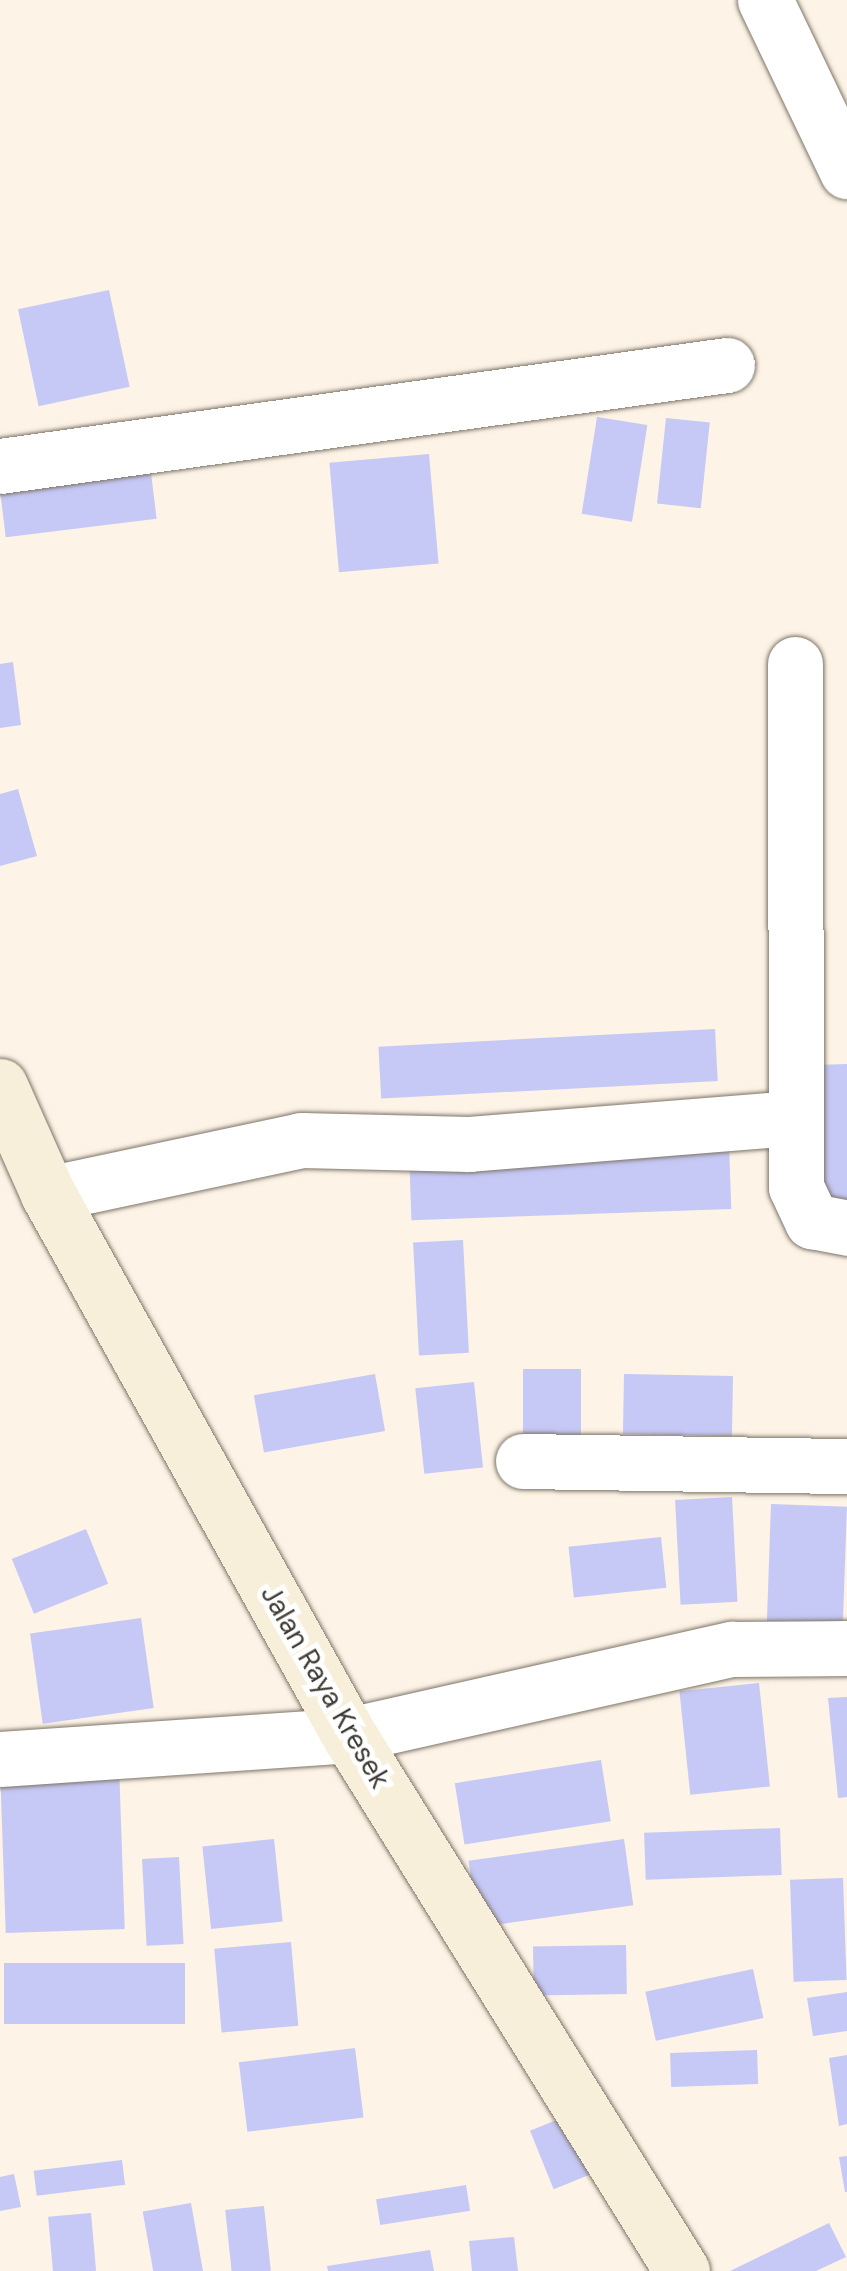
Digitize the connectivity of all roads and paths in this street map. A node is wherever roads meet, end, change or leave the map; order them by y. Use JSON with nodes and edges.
{"nodes":[{"id":1,"x":765,"y":0,"type":"edge"},
{"id":2,"x":847,"y":170,"type":"edge"},
{"id":3,"x":726,"y":365,"type":"dead end"},
{"id":4,"x":0,"y":466,"type":"edge"},
{"id":5,"x":794,"y":664,"type":"dead end"},
{"id":6,"x":0,"y":1086,"type":"edge"},
{"id":7,"x":792,"y":1118,"type":"junction"},
{"id":8,"x":48,"y":1194,"type":"junction"},
{"id":9,"x":847,"y":1228,"type":"edge"},
{"id":10,"x":523,"y":1462,"type":"dead end"},
{"id":11,"x":847,"y":1466,"type":"edge"},
{"id":12,"x":847,"y":1648,"type":"edge"},
{"id":13,"x":348,"y":1735,"type":"junction"},
{"id":14,"x":0,"y":1759,"type":"edge"},
{"id":15,"x":682,"y":2271,"type":"edge"}],
"edges":[{"from":1,"to":2,"type":"street"},
{"from":3,"to":4,"type":"street"},
{"from":5,"to":7,"type":"street"},
{"from":6,"to":8,"type":"main road","name":"Jalan Raya Kresek"},
{"from":7,"to":8,"type":"street"},
{"from":7,"to":9,"type":"street"},
{"from":8,"to":13,"type":"main road","name":"Jalan Raya Kresek"},
{"from":10,"to":11,"type":"street"},
{"from":12,"to":13,"type":"street"},
{"from":13,"to":14,"type":"street"},
{"from":13,"to":15,"type":"main road","name":"Jalan Raya Kresek"}]}
